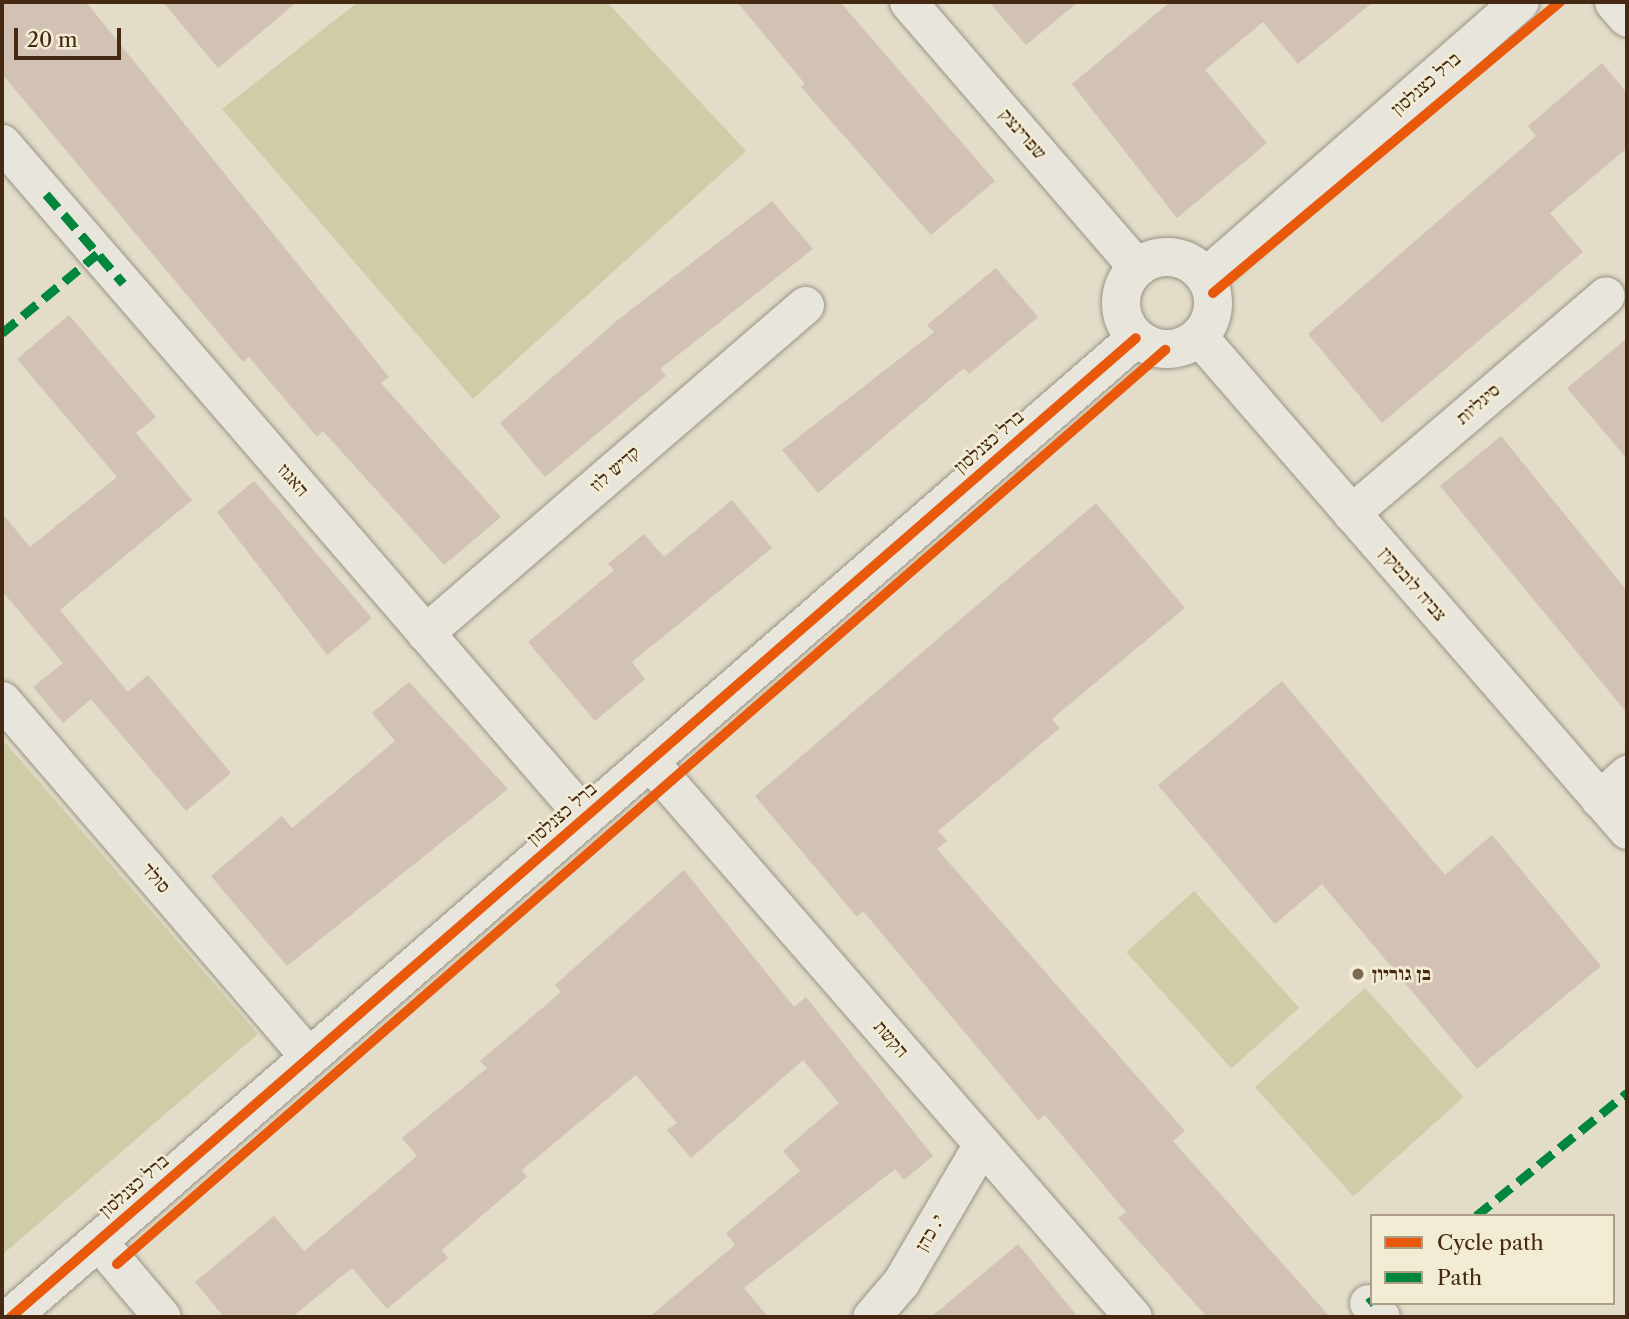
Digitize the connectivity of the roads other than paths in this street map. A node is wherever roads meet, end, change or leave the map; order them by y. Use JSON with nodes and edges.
{"nodes":[{"id":1,"x":910,"y":2,"type":"edge"},
{"id":2,"x":1520,"y":2,"type":"edge"},
{"id":3,"x":1613,"y":2,"type":"edge"},
{"id":4,"x":1627,"y":18,"type":"edge"},
{"id":5,"x":2,"y":143,"type":"edge"},
{"id":6,"x":1137,"y":267,"type":"junction"},
{"id":7,"x":1206,"y":277,"type":"junction"},
{"id":8,"x":1606,"y":295,"type":"dead end"},
{"id":9,"x":805,"y":306,"type":"dead end"},
{"id":10,"x":1199,"y":337,"type":"junction"},
{"id":11,"x":1136,"y":338,"type":"junction"},
{"id":12,"x":1351,"y":513,"type":"junction"},
{"id":13,"x":425,"y":633,"type":"junction"},
{"id":14,"x":2,"y":700,"type":"edge"},
{"id":15,"x":649,"y":761,"type":"junction"},
{"id":16,"x":1627,"y":774,"type":"edge"},
{"id":17,"x":1599,"y":799,"type":"junction"},
{"id":18,"x":585,"y":817,"type":"junction"},
{"id":19,"x":1627,"y":830,"type":"edge"},
{"id":20,"x":309,"y":1057,"type":"junction"},
{"id":21,"x":982,"y":1144,"type":"junction"},
{"id":22,"x":98,"y":1241,"type":"junction"},
{"id":23,"x":11,"y":1317,"type":"edge"},
{"id":24,"x":162,"y":1317,"type":"edge"},
{"id":25,"x":871,"y":1317,"type":"edge"},
{"id":26,"x":1133,"y":1317,"type":"edge"}],
"edges":[{"from":1,"to":6,"type":"street","name":"שפרינצק"},
{"from":2,"to":7,"type":"street","name":"ברל כצנלסון"},
{"from":3,"to":4,"type":"street"},
{"from":5,"to":13,"type":"street","name":"האגוז"},
{"from":6,"to":7,"type":"street"},
{"from":6,"to":11,"type":"street"},
{"from":7,"to":10,"type":"street"},
{"from":8,"to":12,"type":"street","name":"סיגליות"},
{"from":9,"to":13,"type":"street","name":"קדיש לוז"},
{"from":10,"to":11,"type":"street"},
{"from":10,"to":12,"type":"street","name":"צביה לובטקין"},
{"from":11,"to":15,"type":"street","name":"ברל כצנלסון"},
{"from":12,"to":17,"type":"street","name":"צביה לובטקין"},
{"from":13,"to":18,"type":"street","name":"האגוז"},
{"from":14,"to":20,"type":"street","name":"סולד"},
{"from":15,"to":18,"type":"street","name":"ברל כצנלסון"},
{"from":15,"to":21,"type":"street","name":"הקשת"},
{"from":16,"to":17,"type":"street"},
{"from":17,"to":19,"type":"street","name":"צביה לובטקין"},
{"from":18,"to":20,"type":"street","name":"ברל כצנלסון"},
{"from":20,"to":22,"type":"street","name":"ברל כצנלסון"},
{"from":21,"to":25,"type":"street","name":"י. כהן"},
{"from":21,"to":26,"type":"street","name":"הקשת"},
{"from":22,"to":23,"type":"street","name":"ברל כצנלסון"},
{"from":22,"to":24,"type":"street"}]}
